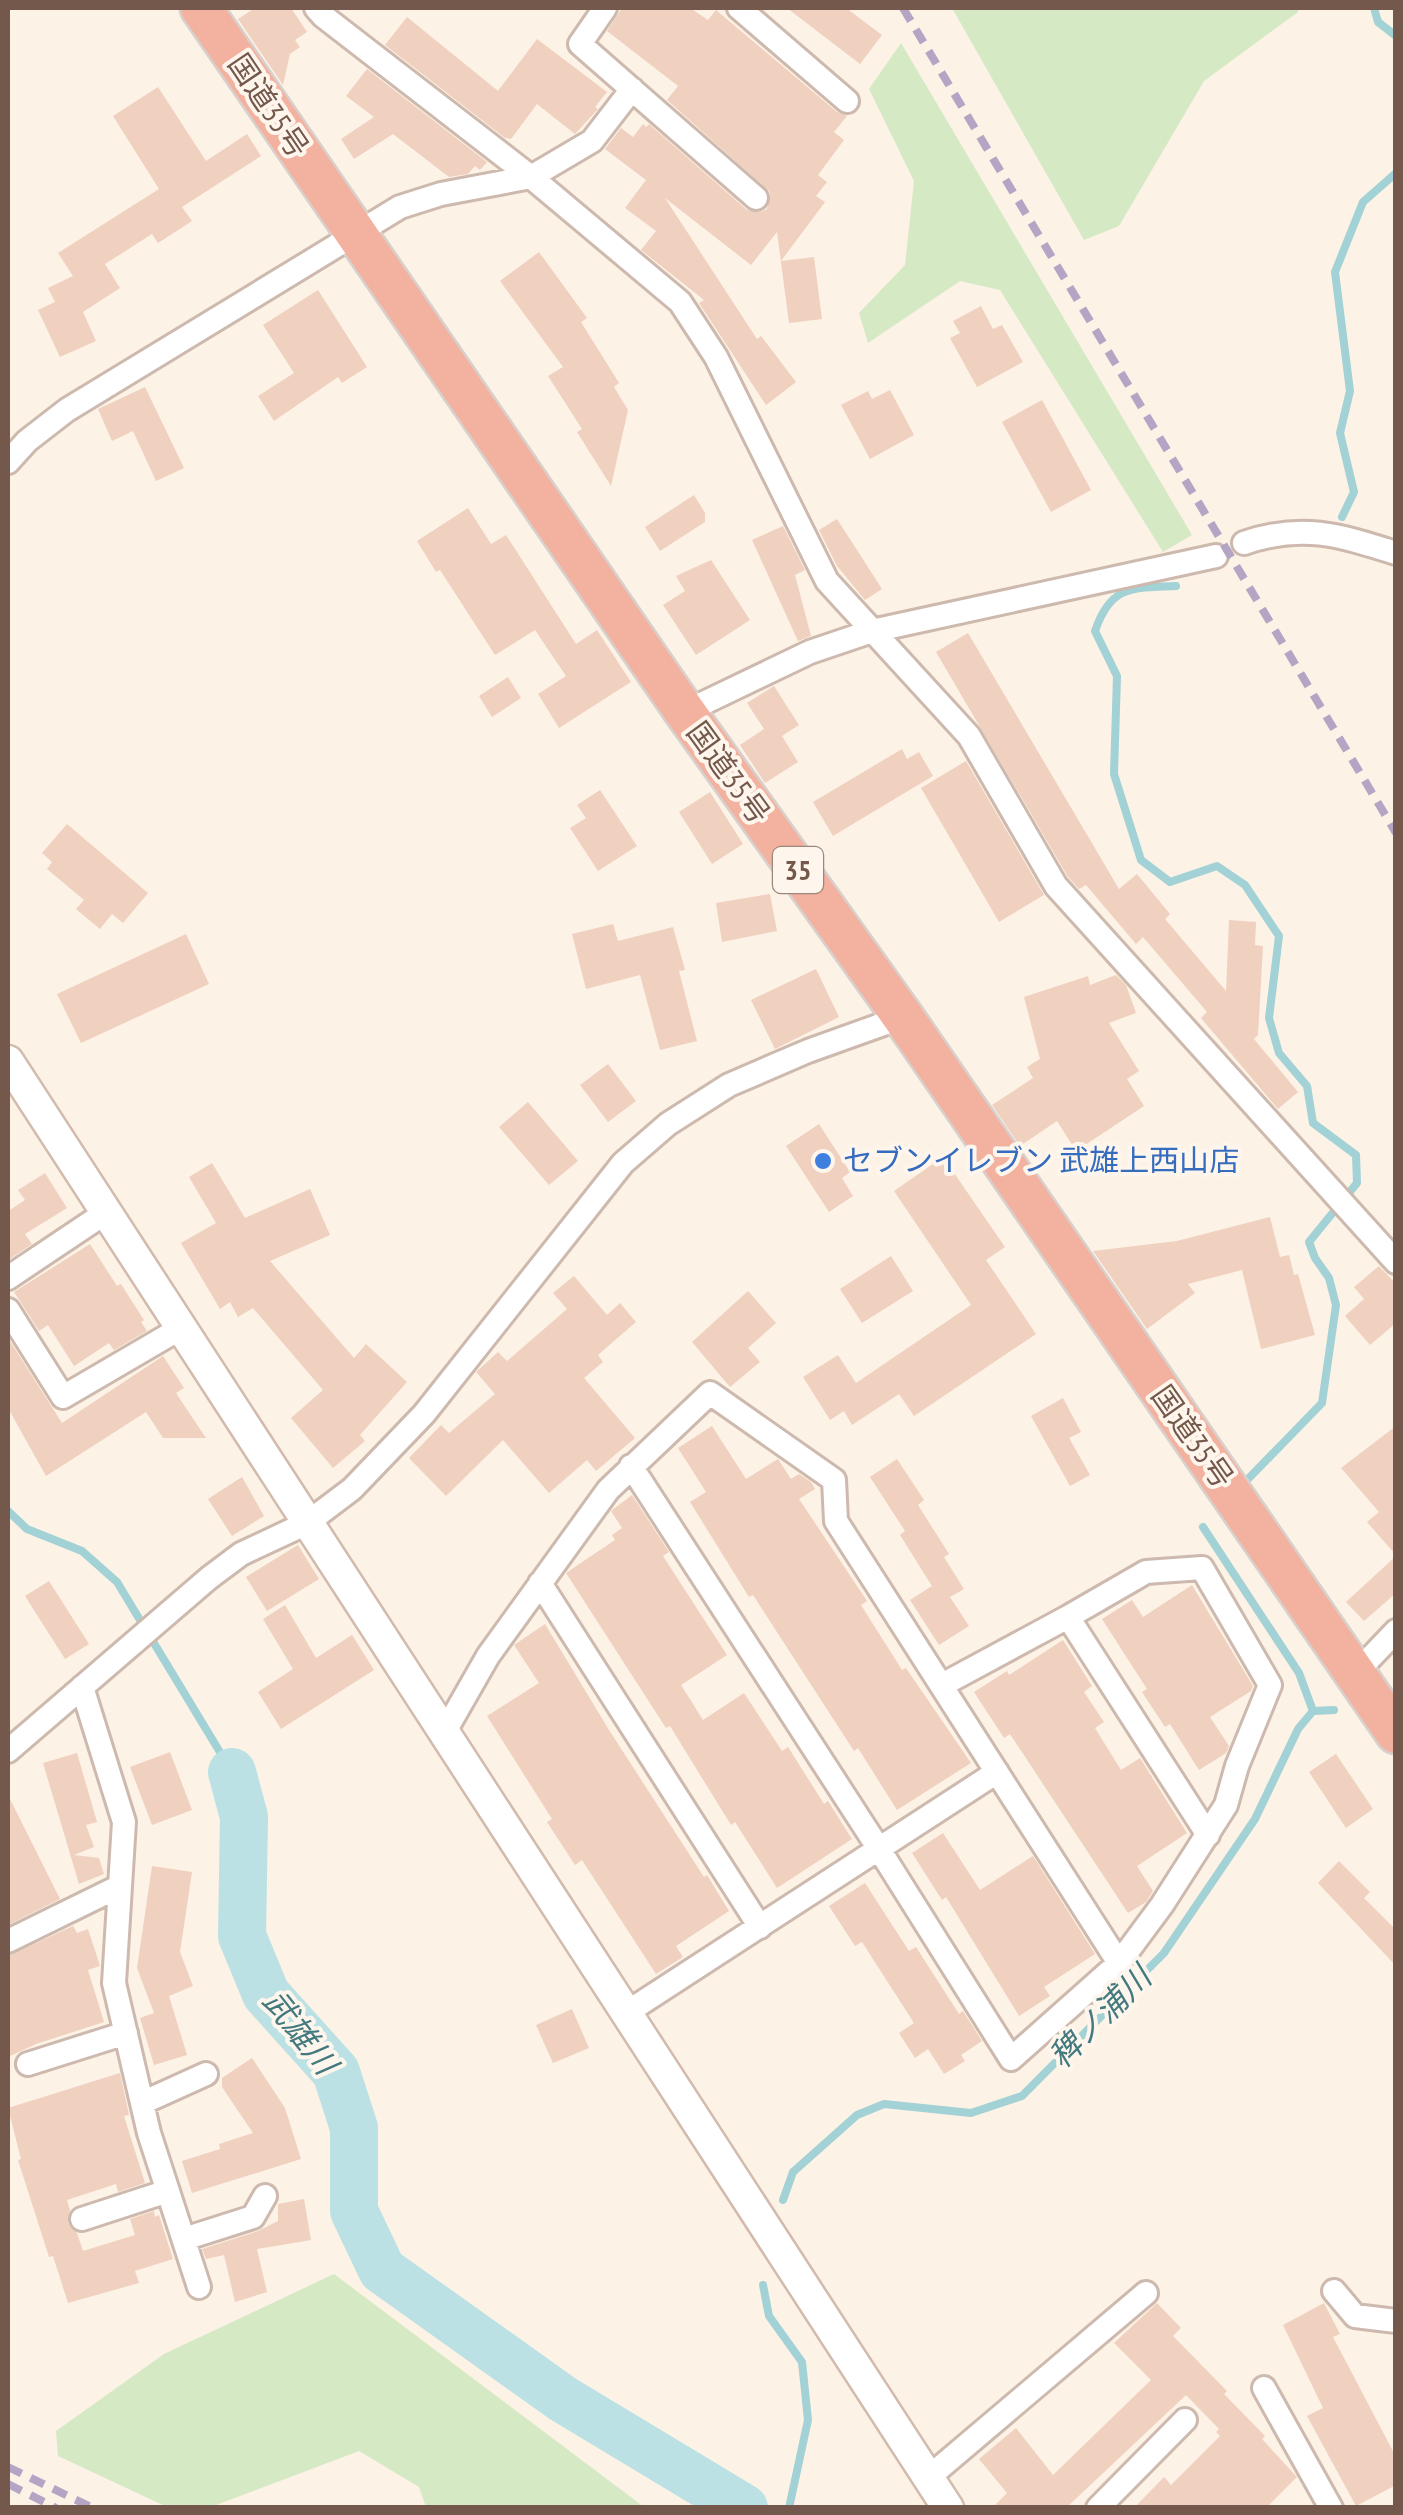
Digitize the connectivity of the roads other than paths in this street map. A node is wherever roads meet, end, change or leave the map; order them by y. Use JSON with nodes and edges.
{"nodes":[{"id":1,"x":201,"y":8,"type":"edge"},
{"id":2,"x":316,"y":8,"type":"edge"},
{"id":3,"x":606,"y":8,"type":"edge"},
{"id":4,"x":739,"y":8,"type":"edge"},
{"id":5,"x":632,"y":89,"type":"junction"},
{"id":6,"x":847,"y":101,"type":"dead end"},
{"id":7,"x":532,"y":177,"type":"junction"},
{"id":8,"x":756,"y":198,"type":"dead end"},
{"id":9,"x":358,"y":235,"type":"junction"},
{"id":10,"x":8,"y":462,"type":"edge"},
{"id":11,"x":1244,"y":543,"type":"dead end"},
{"id":12,"x":1396,"y":553,"type":"edge"},
{"id":13,"x":1216,"y":556,"type":"dead end"},
{"id":14,"x":872,"y":632,"type":"junction"},
{"id":15,"x":685,"y":712,"type":"junction"},
{"id":16,"x":903,"y":1017,"type":"junction"},
{"id":17,"x":8,"y":1061,"type":"edge"},
{"id":18,"x":105,"y":1212,"type":"junction"},
{"id":19,"x":1396,"y":1262,"type":"edge"},
{"id":20,"x":8,"y":1278,"type":"edge"},
{"id":21,"x":8,"y":1310,"type":"edge"},
{"id":22,"x":180,"y":1328,"type":"junction"},
{"id":23,"x":630,"y":1466,"type":"junction"},
{"id":24,"x":307,"y":1524,"type":"junction"},
{"id":25,"x":540,"y":1582,"type":"junction"},
{"id":26,"x":1068,"y":1617,"type":"junction"},
{"id":27,"x":1396,"y":1631,"type":"edge"},
{"id":28,"x":1355,"y":1674,"type":"junction"},
{"id":29,"x":942,"y":1686,"type":"junction"},
{"id":30,"x":82,"y":1687,"type":"junction"},
{"id":31,"x":444,"y":1732,"type":"junction"},
{"id":32,"x":1396,"y":1733,"type":"edge"},
{"id":33,"x":8,"y":1751,"type":"edge"},
{"id":34,"x":997,"y":1772,"type":"junction"},
{"id":35,"x":1208,"y":1835,"type":"junction"},
{"id":36,"x":879,"y":1849,"type":"junction"},
{"id":37,"x":120,"y":1886,"type":"junction"},
{"id":38,"x":760,"y":1927,"type":"junction"},
{"id":39,"x":8,"y":1941,"type":"edge"},
{"id":40,"x":1119,"y":1963,"type":"junction"},
{"id":41,"x":626,"y":2013,"type":"junction"},
{"id":42,"x":126,"y":2033,"type":"junction"},
{"id":43,"x":28,"y":2064,"type":"dead end"},
{"id":44,"x":206,"y":2074,"type":"dead end"},
{"id":45,"x":142,"y":2103,"type":"junction"},
{"id":46,"x":168,"y":2191,"type":"junction"},
{"id":47,"x":265,"y":2196,"type":"dead end"},
{"id":48,"x":82,"y":2219,"type":"dead end"},
{"id":49,"x":184,"y":2239,"type":"junction"},
{"id":50,"x":199,"y":2287,"type":"dead end"},
{"id":51,"x":1334,"y":2291,"type":"dead end"},
{"id":52,"x":1146,"y":2293,"type":"dead end"},
{"id":53,"x":1396,"y":2321,"type":"edge"},
{"id":54,"x":1264,"y":2388,"type":"dead end"},
{"id":55,"x":1185,"y":2420,"type":"dead end"},
{"id":56,"x":928,"y":2477,"type":"junction"},
{"id":57,"x":948,"y":2508,"type":"edge"},
{"id":58,"x":1098,"y":2508,"type":"edge"},
{"id":59,"x":1331,"y":2508,"type":"edge"}],
"edges":[{"from":1,"to":9,"type":"highway","name":"国道35号","number":"35"},
{"from":2,"to":7,"type":"street"},
{"from":3,"to":5,"type":"street"},
{"from":4,"to":6,"type":"street"},
{"from":5,"to":7,"type":"street"},
{"from":5,"to":8,"type":"street"},
{"from":7,"to":9,"type":"street"},
{"from":7,"to":14,"type":"street"},
{"from":9,"to":10,"type":"street"},
{"from":9,"to":15,"type":"highway","name":"国道35号","number":"35"},
{"from":11,"to":12,"type":"street"},
{"from":13,"to":14,"type":"street"},
{"from":14,"to":15,"type":"street"},
{"from":14,"to":19,"type":"street"},
{"from":15,"to":16,"type":"highway","name":"国道35号","number":"35"},
{"from":16,"to":24,"type":"street"},
{"from":16,"to":28,"type":"highway","name":"国道35号","number":"35"},
{"from":17,"to":18,"type":"street"},
{"from":18,"to":20,"type":"street"},
{"from":18,"to":22,"type":"street"},
{"from":21,"to":22,"type":"street"},
{"from":22,"to":24,"type":"street"},
{"from":23,"to":25,"type":"street"},
{"from":23,"to":29,"type":"street"},
{"from":23,"to":36,"type":"street"},
{"from":24,"to":30,"type":"street"},
{"from":24,"to":31,"type":"street"},
{"from":25,"to":31,"type":"street"},
{"from":25,"to":38,"type":"street"},
{"from":26,"to":29,"type":"street"},
{"from":26,"to":35,"type":"street"},
{"from":26,"to":35,"type":"street"},
{"from":27,"to":28,"type":"street"},
{"from":28,"to":32,"type":"highway","name":"国道35号","number":"35"},
{"from":29,"to":34,"type":"street"},
{"from":30,"to":33,"type":"street"},
{"from":30,"to":37,"type":"street"},
{"from":31,"to":41,"type":"street"},
{"from":34,"to":36,"type":"street"},
{"from":34,"to":40,"type":"street"},
{"from":35,"to":40,"type":"street"},
{"from":36,"to":38,"type":"street"},
{"from":36,"to":40,"type":"street"},
{"from":37,"to":39,"type":"street"},
{"from":37,"to":42,"type":"street"},
{"from":38,"to":41,"type":"street"},
{"from":41,"to":56,"type":"street"},
{"from":42,"to":43,"type":"street"},
{"from":42,"to":45,"type":"street"},
{"from":44,"to":45,"type":"street"},
{"from":45,"to":46,"type":"street"},
{"from":46,"to":48,"type":"street"},
{"from":46,"to":49,"type":"street"},
{"from":47,"to":49,"type":"street"},
{"from":49,"to":50,"type":"street"},
{"from":51,"to":53,"type":"street"},
{"from":52,"to":56,"type":"street"},
{"from":54,"to":59,"type":"street"},
{"from":55,"to":58,"type":"street"},
{"from":56,"to":57,"type":"street"}]}
